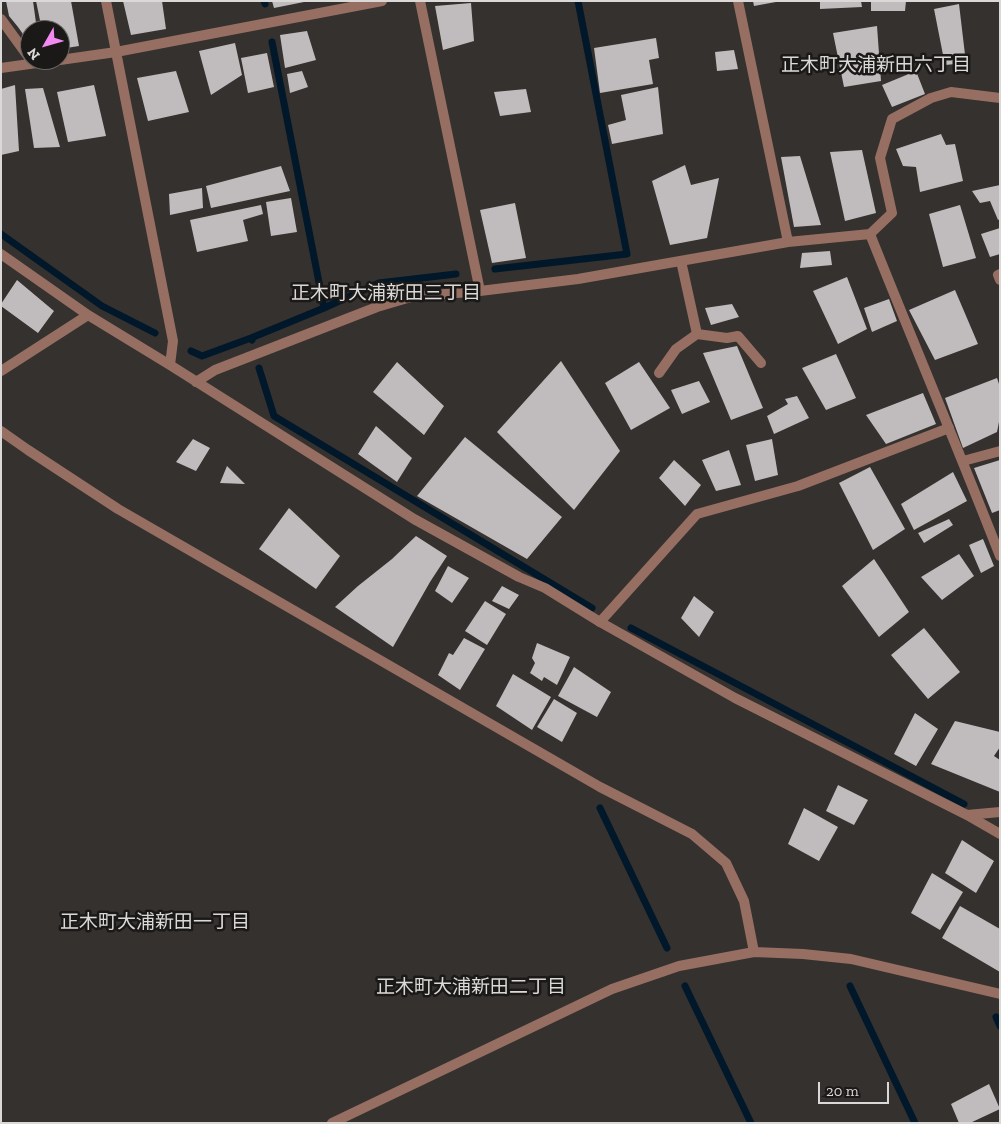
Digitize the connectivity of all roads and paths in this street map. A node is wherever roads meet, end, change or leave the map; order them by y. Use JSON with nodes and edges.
{"nodes":[{"id":1,"x":106,"y":1,"type":"edge"},
{"id":2,"x":382,"y":1,"type":"edge"},
{"id":3,"x":420,"y":1,"type":"edge"},
{"id":4,"x":738,"y":1,"type":"edge"},
{"id":5,"x":1,"y":19,"type":"edge"},
{"id":6,"x":20,"y":45,"type":"edge"},
{"id":7,"x":116,"y":52,"type":"junction"},
{"id":8,"x":70,"y":58,"type":"edge"},
{"id":9,"x":20,"y":64,"type":"edge"},
{"id":10,"x":1,"y":68,"type":"edge"},
{"id":11,"x":1000,"y":98,"type":"edge"},
{"id":12,"x":870,"y":234,"type":"junction"},
{"id":13,"x":788,"y":242,"type":"junction"},
{"id":14,"x":1,"y":254,"type":"edge"},
{"id":15,"x":681,"y":261,"type":"junction"},
{"id":16,"x":1000,"y":274,"type":"edge"},
{"id":17,"x":1000,"y":280,"type":"edge"},
{"id":18,"x":480,"y":291,"type":"junction"},
{"id":19,"x":88,"y":315,"type":"junction"},
{"id":20,"x":697,"y":334,"type":"junction"},
{"id":21,"x":762,"y":363,"type":"dead end"},
{"id":22,"x":170,"y":366,"type":"junction"},
{"id":23,"x":1,"y":371,"type":"edge"},
{"id":24,"x":659,"y":373,"type":"dead end"},
{"id":25,"x":196,"y":382,"type":"junction"},
{"id":26,"x":949,"y":428,"type":"junction"},
{"id":27,"x":1,"y":431,"type":"edge"},
{"id":28,"x":1000,"y":451,"type":"edge"},
{"id":29,"x":963,"y":462,"type":"junction"},
{"id":30,"x":1000,"y":556,"type":"edge"},
{"id":31,"x":600,"y":622,"type":"junction"},
{"id":32,"x":1000,"y":812,"type":"edge"},
{"id":33,"x":968,"y":815,"type":"junction"},
{"id":34,"x":1000,"y":834,"type":"edge"},
{"id":35,"x":754,"y":952,"type":"junction"},
{"id":36,"x":1000,"y":994,"type":"edge"},
{"id":37,"x":332,"y":1123,"type":"edge"}],
"edges":[{"from":1,"to":7,"type":"street"},
{"from":2,"to":7,"type":"street"},
{"from":3,"to":18,"type":"street"},
{"from":4,"to":13,"type":"street"},
{"from":5,"to":6,"type":"street"},
{"from":7,"to":8,"type":"street"},
{"from":7,"to":22,"type":"street"},
{"from":9,"to":10,"type":"street"},
{"from":11,"to":12,"type":"street"},
{"from":12,"to":13,"type":"street"},
{"from":12,"to":26,"type":"street"},
{"from":13,"to":15,"type":"street"},
{"from":14,"to":19,"type":"street"},
{"from":15,"to":18,"type":"street"},
{"from":15,"to":20,"type":"street"},
{"from":16,"to":17,"type":"street"},
{"from":18,"to":25,"type":"street"},
{"from":19,"to":22,"type":"street"},
{"from":19,"to":23,"type":"street"},
{"from":20,"to":21,"type":"street"},
{"from":20,"to":24,"type":"street"},
{"from":22,"to":25,"type":"street"},
{"from":25,"to":31,"type":"street"},
{"from":26,"to":29,"type":"street"},
{"from":26,"to":31,"type":"street"},
{"from":27,"to":35,"type":"street"},
{"from":28,"to":29,"type":"street"},
{"from":29,"to":30,"type":"street"},
{"from":31,"to":33,"type":"street"},
{"from":32,"to":33,"type":"street"},
{"from":33,"to":34,"type":"street"},
{"from":35,"to":36,"type":"street"},
{"from":35,"to":37,"type":"street"}]}
